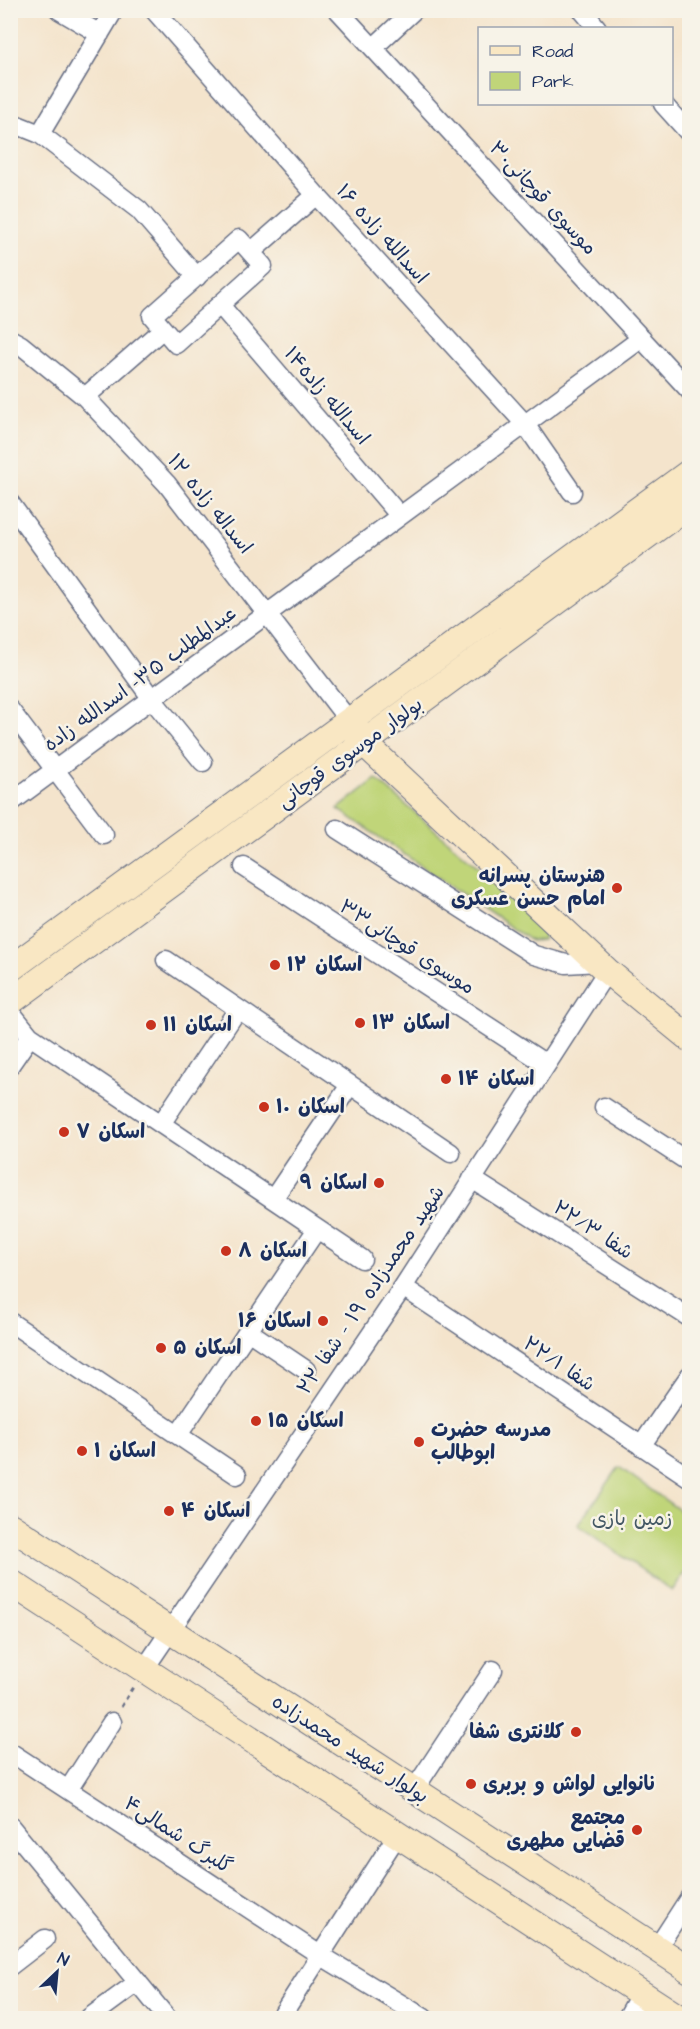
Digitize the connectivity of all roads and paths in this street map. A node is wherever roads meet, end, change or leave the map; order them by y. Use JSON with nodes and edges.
{"nodes":[{"id":1,"x":59,"y":10,"type":"edge"},
{"id":2,"x":114,"y":10,"type":"edge"},
{"id":3,"x":154,"y":10,"type":"edge"},
{"id":4,"x":414,"y":10,"type":"edge"},
{"id":5,"x":582,"y":10,"type":"edge"},
{"id":6,"x":341,"y":12,"type":"edge"},
{"id":7,"x":596,"y":27,"type":"edge"},
{"id":8,"x":100,"y":34,"type":"junction"},
{"id":9,"x":373,"y":48,"type":"junction"},
{"id":10,"x":664,"y":105,"type":"edge"},
{"id":11,"x":10,"y":122,"type":"edge"},
{"id":12,"x":40,"y":134,"type":"junction"},
{"id":13,"x":690,"y":134,"type":"edge"},
{"id":14,"x":316,"y":195,"type":"junction"},
{"id":15,"x":251,"y":252,"type":"junction"},
{"id":16,"x":196,"y":277,"type":"junction"},
{"id":17,"x":220,"y":304,"type":"junction"},
{"id":18,"x":163,"y":329,"type":"junction"},
{"id":19,"x":642,"y":338,"type":"junction"},
{"id":20,"x":10,"y":339,"type":"edge"},
{"id":21,"x":690,"y":391,"type":"edge"},
{"id":22,"x":85,"y":397,"type":"junction"},
{"id":23,"x":525,"y":424,"type":"junction"},
{"id":24,"x":690,"y":472,"type":"edge"},
{"id":25,"x":572,"y":492,"type":"dead end"},
{"id":26,"x":10,"y":503,"type":"edge"},
{"id":27,"x":690,"y":504,"type":"edge"},
{"id":28,"x":400,"y":516,"type":"junction"},
{"id":29,"x":268,"y":613,"type":"junction"},
{"id":30,"x":152,"y":699,"type":"junction"},
{"id":31,"x":10,"y":710,"type":"edge"},
{"id":32,"x":349,"y":721,"type":"junction"},
{"id":33,"x":364,"y":743,"type":"junction"},
{"id":34,"x":203,"y":762,"type":"dead end"},
{"id":35,"x":54,"y":771,"type":"junction"},
{"id":36,"x":10,"y":803,"type":"edge"},
{"id":37,"x":337,"y":829,"type":"dead end"},
{"id":38,"x":104,"y":835,"type":"dead end"},
{"id":39,"x":244,"y":867,"type":"dead end"},
{"id":40,"x":166,"y":960,"type":"dead end"},
{"id":41,"x":602,"y":967,"type":"junction"},
{"id":42,"x":10,"y":969,"type":"edge"},
{"id":43,"x":10,"y":1002,"type":"edge"},
{"id":44,"x":238,"y":1009,"type":"junction"},
{"id":45,"x":10,"y":1011,"type":"edge"},
{"id":46,"x":30,"y":1036,"type":"junction"},
{"id":47,"x":690,"y":1039,"type":"edge"},
{"id":48,"x":546,"y":1064,"type":"junction"},
{"id":49,"x":10,"y":1065,"type":"edge"},
{"id":50,"x":350,"y":1085,"type":"junction"},
{"id":51,"x":604,"y":1107,"type":"dead end"},
{"id":52,"x":161,"y":1124,"type":"junction"},
{"id":53,"x":451,"y":1153,"type":"dead end"},
{"id":54,"x":690,"y":1164,"type":"edge"},
{"id":55,"x":472,"y":1179,"type":"junction"},
{"id":56,"x":273,"y":1199,"type":"junction"},
{"id":57,"x":317,"y":1229,"type":"junction"},
{"id":58,"x":362,"y":1259,"type":"dead end"},
{"id":59,"x":403,"y":1287,"type":"junction"},
{"id":60,"x":690,"y":1318,"type":"edge"},
{"id":61,"x":10,"y":1322,"type":"edge"},
{"id":62,"x":248,"y":1331,"type":"junction"},
{"id":63,"x":306,"y":1370,"type":"dead end"},
{"id":64,"x":690,"y":1375,"type":"edge"},
{"id":65,"x":178,"y":1435,"type":"junction"},
{"id":66,"x":641,"y":1446,"type":"junction"},
{"id":67,"x":237,"y":1474,"type":"dead end"},
{"id":68,"x":690,"y":1478,"type":"edge"},
{"id":69,"x":10,"y":1526,"type":"edge"},
{"id":70,"x":10,"y":1582,"type":"edge"},
{"id":71,"x":168,"y":1631,"type":"junction"},
{"id":72,"x":145,"y":1668,"type":"junction"},
{"id":73,"x":493,"y":1670,"type":"dead end"},
{"id":74,"x":112,"y":1722,"type":"joint"},
{"id":75,"x":10,"y":1752,"type":"edge"},
{"id":76,"x":68,"y":1790,"type":"junction"},
{"id":77,"x":414,"y":1790,"type":"junction"},
{"id":78,"x":10,"y":1826,"type":"edge"},
{"id":79,"x":398,"y":1834,"type":"junction"},
{"id":80,"x":690,"y":1897,"type":"edge"},
{"id":81,"x":45,"y":1939,"type":"dead end"},
{"id":82,"x":657,"y":1948,"type":"junction"},
{"id":83,"x":320,"y":1956,"type":"junction"},
{"id":84,"x":10,"y":1966,"type":"edge"},
{"id":85,"x":690,"y":1970,"type":"edge"},
{"id":86,"x":138,"y":1982,"type":"junction"},
{"id":87,"x":641,"y":1994,"type":"junction"},
{"id":88,"x":164,"y":2014,"type":"edge"},
{"id":89,"x":89,"y":2019,"type":"edge"},
{"id":90,"x":178,"y":2019,"type":"edge"},
{"id":91,"x":280,"y":2019,"type":"edge"},
{"id":92,"x":424,"y":2019,"type":"edge"},
{"id":93,"x":627,"y":2019,"type":"edge"},
{"id":94,"x":679,"y":2019,"type":"edge"}],
"edges":[{"from":1,"to":8,"type":"street"},
{"from":2,"to":8,"type":"street"},
{"from":3,"to":14,"type":"street","name":"اسدالله زاده ۱۶"},
{"from":4,"to":9,"type":"street"},
{"from":5,"to":7,"type":"street"},
{"from":6,"to":9,"type":"street","name":"موسوی قوچانی۳۰"},
{"from":8,"to":12,"type":"street"},
{"from":9,"to":19,"type":"street","name":"موسوی قوچانی۳۰"},
{"from":10,"to":13,"type":"street"},
{"from":11,"to":12,"type":"street"},
{"from":12,"to":16,"type":"street"},
{"from":14,"to":15,"type":"street"},
{"from":14,"to":23,"type":"street","name":"اسدالله زاده ۱۶"},
{"from":15,"to":16,"type":"street"},
{"from":15,"to":17,"type":"street"},
{"from":16,"to":18,"type":"street"},
{"from":17,"to":18,"type":"street"},
{"from":17,"to":28,"type":"street","name":"اسدالله زاده۱۴"},
{"from":18,"to":22,"type":"street"},
{"from":19,"to":21,"type":"street","name":"موسوی قوچانی۳۰"},
{"from":19,"to":23,"type":"street","name":"عبدالمطلب ۳۵- اسدالله زاده"},
{"from":20,"to":22,"type":"street","name":"اسداله زاده ۱۲"},
{"from":22,"to":29,"type":"street","name":"اسداله زاده ۱۲"},
{"from":23,"to":25,"type":"street","name":"اسدالله زاده ۱۶"},
{"from":23,"to":28,"type":"street","name":"عبدالمطلب ۳۵- اسدالله زاده"},
{"from":24,"to":32,"type":"street","name":"بولوار موسوی قوچانی"},
{"from":26,"to":30,"type":"street"},
{"from":27,"to":33,"type":"street","name":"بولوار موسوی قوچانی"},
{"from":28,"to":29,"type":"street","name":"عبدالمطلب ۳۵- اسدالله زاده"},
{"from":29,"to":30,"type":"street","name":"عبدالمطلب ۳۵- اسدالله زاده"},
{"from":29,"to":32,"type":"street","name":"اسداله زاده ۱۲"},
{"from":30,"to":34,"type":"street"},
{"from":30,"to":35,"type":"street","name":"عبدالمطلب ۳۵- اسدالله زاده"},
{"from":31,"to":35,"type":"street"},
{"from":32,"to":33,"type":"street"},
{"from":32,"to":42,"type":"street","name":"بولوار موسوی قوچانی"},
{"from":33,"to":41,"type":"street"},
{"from":33,"to":43,"type":"street","name":"بولوار موسوی قوچانی"},
{"from":35,"to":36,"type":"street","name":"عبدالمطلب ۳۵- اسدالله زاده"},
{"from":35,"to":38,"type":"street"},
{"from":37,"to":41,"type":"street"},
{"from":39,"to":48,"type":"street","name":"موسوی قوچانی۳۳"},
{"from":40,"to":44,"type":"street"},
{"from":41,"to":47,"type":"street"},
{"from":41,"to":48,"type":"street","name":"شهید محمدزاده ۱۹ - شفا ۲۲"},
{"from":44,"to":50,"type":"street"},
{"from":44,"to":52,"type":"street"},
{"from":45,"to":46,"type":"street"},
{"from":46,"to":49,"type":"street"},
{"from":46,"to":52,"type":"street"},
{"from":48,"to":55,"type":"street","name":"شهید محمدزاده ۱۹ - شفا ۲۲"},
{"from":50,"to":53,"type":"street"},
{"from":50,"to":56,"type":"street"},
{"from":51,"to":54,"type":"street"},
{"from":52,"to":56,"type":"street"},
{"from":55,"to":59,"type":"street","name":"شهید محمدزاده ۱۹ - شفا ۲۲"},
{"from":55,"to":60,"type":"street","name":"شفا ۲۲/۳"},
{"from":56,"to":57,"type":"street"},
{"from":57,"to":58,"type":"street"},
{"from":57,"to":62,"type":"street"},
{"from":59,"to":66,"type":"street","name":"۲۲/۱ شفا"},
{"from":59,"to":71,"type":"street","name":"شهید محمدزاده ۱۹ - شفا ۲۲"},
{"from":61,"to":65,"type":"street"},
{"from":62,"to":63,"type":"street"},
{"from":62,"to":65,"type":"street"},
{"from":64,"to":66,"type":"street"},
{"from":65,"to":67,"type":"street"},
{"from":66,"to":68,"type":"street","name":"۲۲/۱ شفا"},
{"from":69,"to":71,"type":"street","name":"بولوار شهید محمدزاده"},
{"from":70,"to":72,"type":"street"},
{"from":71,"to":72,"type":"street","name":"شهید محمدزاده ۱۹ - شفا ۲۲"},
{"from":71,"to":77,"type":"street","name":"بولوار شهید محمدزاده"},
{"from":72,"to":74,"type":"path"},
{"from":72,"to":79,"type":"street"},
{"from":73,"to":77,"type":"street"},
{"from":74,"to":76,"type":"street"},
{"from":75,"to":76,"type":"street","name":"گلبرگ شمالی۴"},
{"from":76,"to":83,"type":"street","name":"گلبرگ شمالی۴"},
{"from":77,"to":82,"type":"street","name":"بولوار شهید محمدزاده"},
{"from":78,"to":86,"type":"street"},
{"from":79,"to":83,"type":"street"},
{"from":79,"to":87,"type":"street"},
{"from":80,"to":82,"type":"street"},
{"from":81,"to":84,"type":"street"},
{"from":82,"to":85,"type":"street","name":"بولوار شهید محمدزاده"},
{"from":83,"to":91,"type":"street"},
{"from":83,"to":92,"type":"street","name":"گلبرگ شمالی۴"},
{"from":86,"to":88,"type":"street"},
{"from":86,"to":89,"type":"street"},
{"from":87,"to":93,"type":"street"},
{"from":87,"to":94,"type":"street"},
{"from":88,"to":90,"type":"street"}]}
